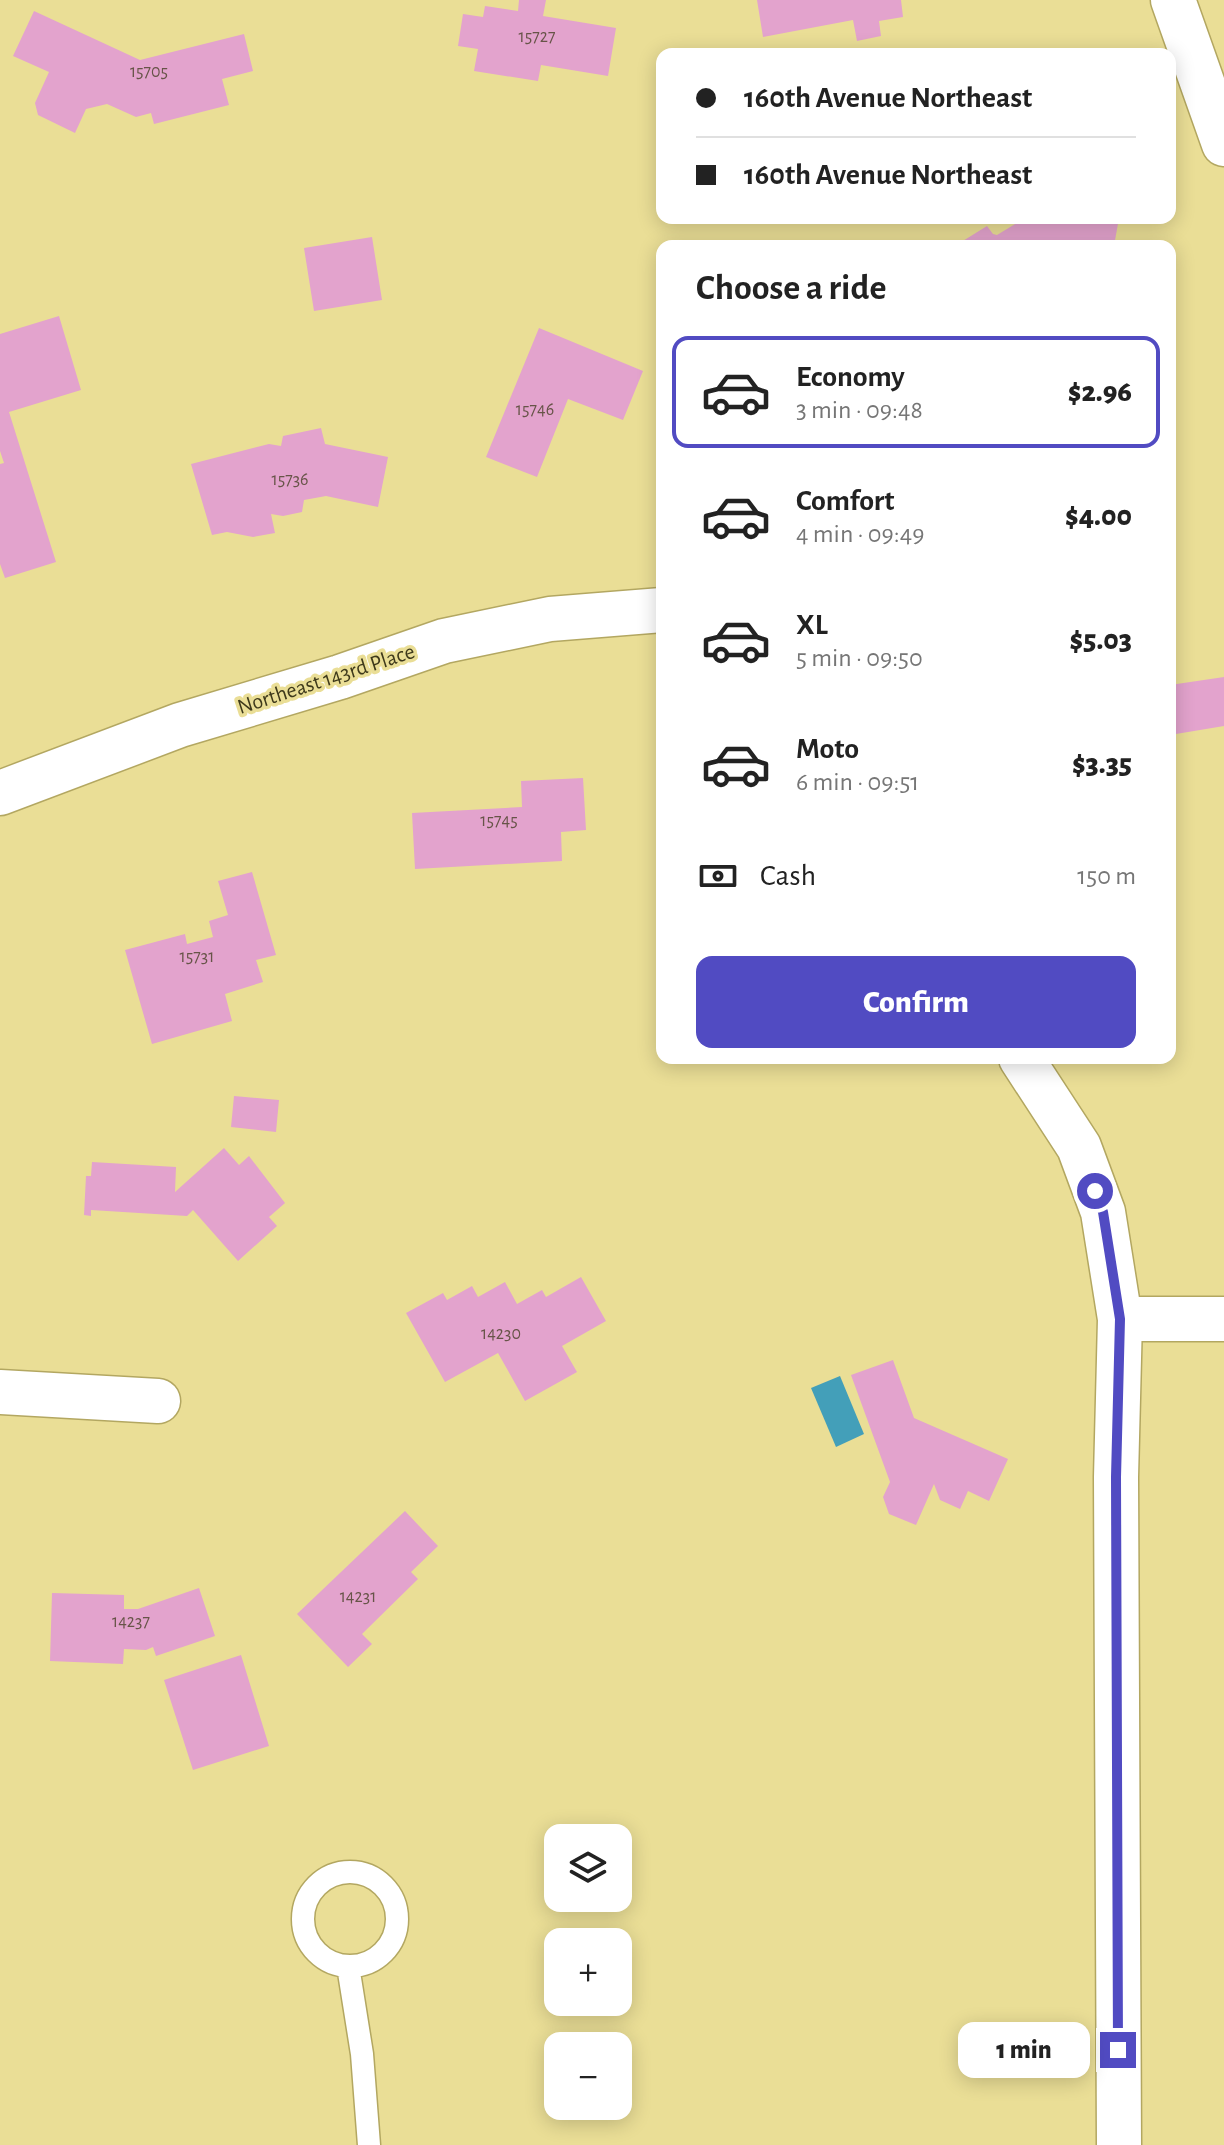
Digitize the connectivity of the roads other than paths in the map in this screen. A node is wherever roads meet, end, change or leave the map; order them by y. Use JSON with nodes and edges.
{"nodes":[{"id":1,"x":1173,"y":0,"type":"edge"},
{"id":2,"x":1223,"y":141,"type":"edge"},
{"id":3,"x":656,"y":610,"type":"edge"},
{"id":4,"x":0,"y":793,"type":"edge"},
{"id":5,"x":1025,"y":1064,"type":"edge"},
{"id":6,"x":1120,"y":1319,"type":"junction"},
{"id":7,"x":1224,"y":1319,"type":"edge"},
{"id":8,"x":0,"y":1392,"type":"edge"},
{"id":9,"x":158,"y":1401,"type":"dead end"},
{"id":10,"x":348,"y":1966,"type":"junction"},
{"id":11,"x":369,"y":2145,"type":"edge"},
{"id":12,"x":1119,"y":2145,"type":"edge"}],
"edges":[{"from":1,"to":2,"type":"street"},
{"from":3,"to":4,"type":"street","name":"Northeast 143rd Place"},
{"from":5,"to":6,"type":"street"},
{"from":6,"to":7,"type":"street"},
{"from":6,"to":12,"type":"street"},
{"from":8,"to":9,"type":"street"},
{"from":10,"to":10,"type":"lane"},
{"from":10,"to":11,"type":"lane"}]}
